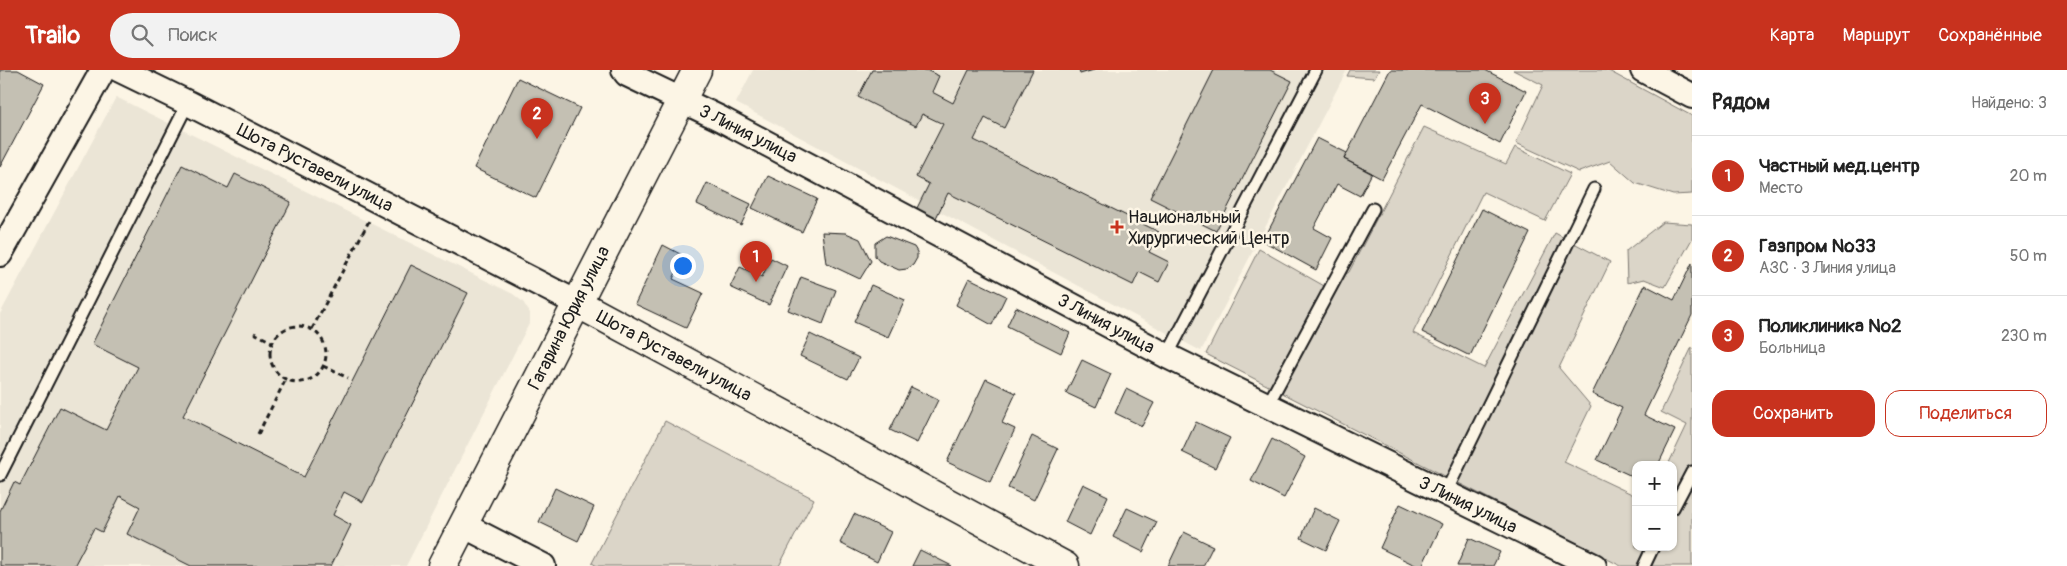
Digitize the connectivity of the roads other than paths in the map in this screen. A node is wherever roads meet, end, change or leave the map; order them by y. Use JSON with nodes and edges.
{"nodes":[{"id":1,"x":103,"y":70,"type":"edge"},
{"id":2,"x":120,"y":70,"type":"edge"},
{"id":3,"x":624,"y":70,"type":"edge"},
{"id":4,"x":697,"y":70,"type":"edge"},
{"id":5,"x":1316,"y":70,"type":"edge"},
{"id":6,"x":1643,"y":70,"type":"edge"},
{"id":7,"x":1692,"y":96,"type":"edge"},
{"id":8,"x":682,"y":100,"type":"junction"},
{"id":9,"x":188,"y":103,"type":"junction"},
{"id":10,"x":1594,"y":189,"type":"dead end"},
{"id":11,"x":1373,"y":209,"type":"dead end"},
{"id":12,"x":0,"y":254,"type":"edge"},
{"id":13,"x":577,"y":303,"type":"junction"},
{"id":14,"x":1167,"y":356,"type":"junction"},
{"id":15,"x":1267,"y":406,"type":"junction"},
{"id":16,"x":1692,"y":472,"type":"edge"},
{"id":17,"x":0,"y":475,"type":"edge"},
{"id":18,"x":1445,"y":494,"type":"junction"},
{"id":19,"x":1674,"y":506,"type":"edge"},
{"id":20,"x":463,"y":525,"type":"junction"},
{"id":21,"x":1651,"y":551,"type":"edge"},
{"id":22,"x":442,"y":566,"type":"edge"},
{"id":23,"x":543,"y":566,"type":"edge"},
{"id":24,"x":1066,"y":566,"type":"edge"},
{"id":25,"x":1594,"y":566,"type":"edge"},
{"id":26,"x":1644,"y":566,"type":"edge"}],
"edges":[{"from":1,"to":12,"type":"street"},
{"from":2,"to":9,"type":"street","name":"Шота Руставели улица"},
{"from":3,"to":8,"type":"street","name":"3 Линия улица"},
{"from":4,"to":8,"type":"main road","name":"Гагарина Юрия улица"},
{"from":5,"to":14,"type":"lane"},
{"from":6,"to":7,"type":"street"},
{"from":8,"to":13,"type":"main road","name":"Гагарина Юрия улица"},
{"from":8,"to":14,"type":"street","name":"3 Линия улица"},
{"from":9,"to":13,"type":"street","name":"Шота Руставели улица"},
{"from":9,"to":17,"type":"lane"},
{"from":10,"to":18,"type":"lane"},
{"from":11,"to":15,"type":"lane"},
{"from":13,"to":20,"type":"main road","name":"Гагарина Юрия улица"},
{"from":13,"to":24,"type":"main road","name":"Шота Руставели улица"},
{"from":14,"to":15,"type":"street","name":"3 Линия улица"},
{"from":15,"to":18,"type":"street","name":"3 Линия улица"},
{"from":16,"to":19,"type":"lane"},
{"from":18,"to":25,"type":"street","name":"3 Линия улица"},
{"from":20,"to":22,"type":"main road","name":"Гагарина Юрия улица"},
{"from":20,"to":23,"type":"street"},
{"from":21,"to":26,"type":"lane"}]}
